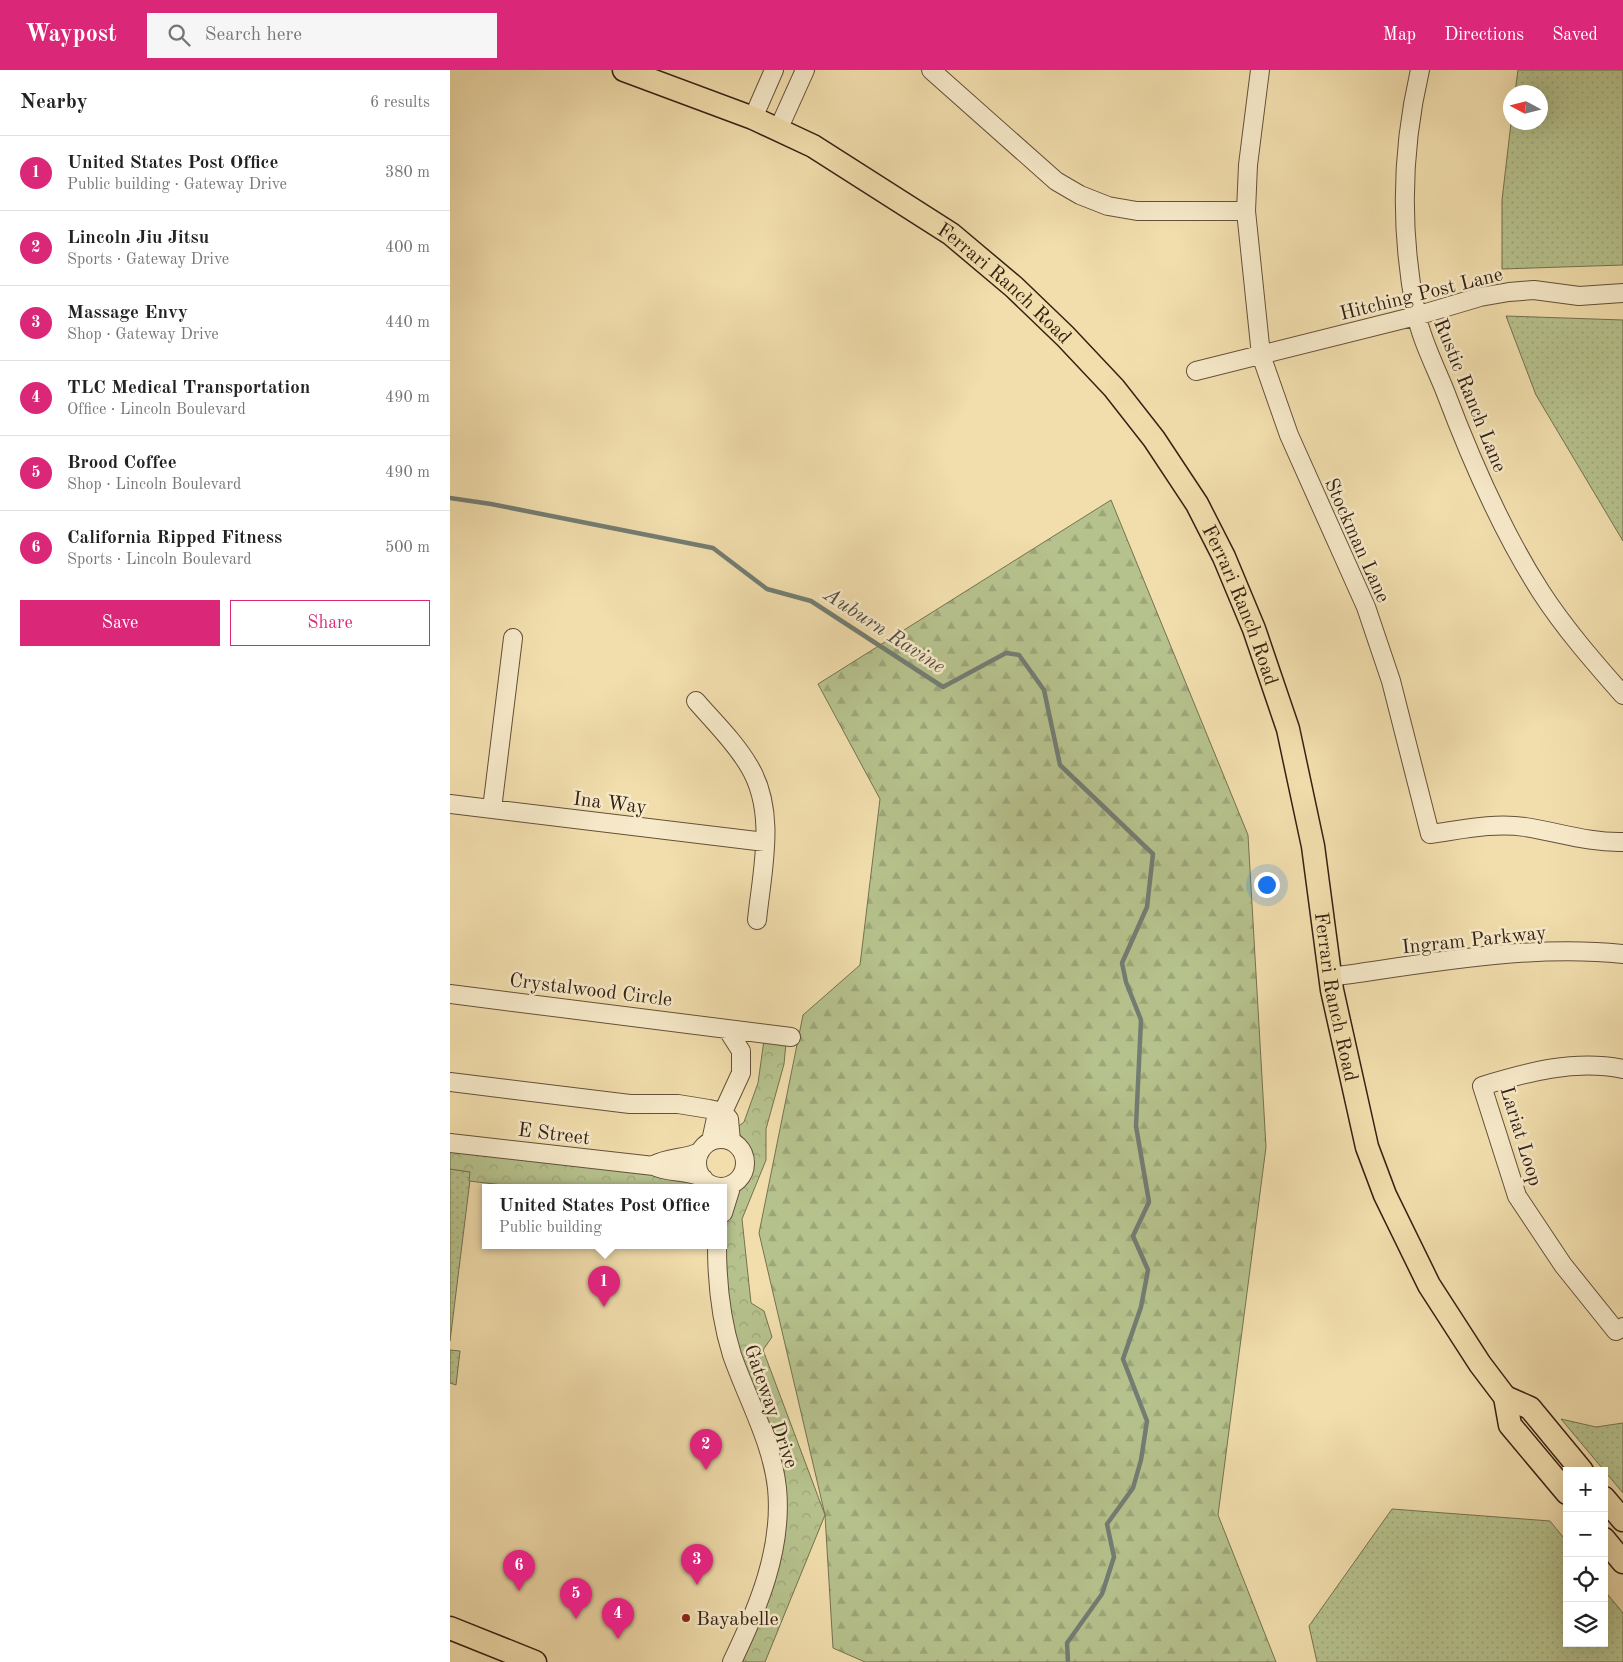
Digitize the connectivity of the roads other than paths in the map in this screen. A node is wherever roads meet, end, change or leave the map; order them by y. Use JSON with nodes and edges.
{"nodes":[{"id":1,"x":624,"y":70,"type":"edge"},
{"id":2,"x":774,"y":70,"type":"edge"},
{"id":3,"x":805,"y":70,"type":"edge"},
{"id":4,"x":931,"y":70,"type":"edge"},
{"id":5,"x":1260,"y":70,"type":"edge"},
{"id":6,"x":1420,"y":70,"type":"edge"},
{"id":7,"x":752,"y":118,"type":"junction"},
{"id":8,"x":778,"y":130,"type":"junction"},
{"id":9,"x":1246,"y":211,"type":"junction"},
{"id":10,"x":1623,"y":293,"type":"edge"},
{"id":11,"x":1416,"y":316,"type":"junction"},
{"id":12,"x":1261,"y":355,"type":"junction"},
{"id":13,"x":1196,"y":371,"type":"dead end"},
{"id":14,"x":513,"y":638,"type":"dead end"},
{"id":15,"x":1623,"y":695,"type":"edge"},
{"id":16,"x":696,"y":701,"type":"dead end"},
{"id":17,"x":450,"y":804,"type":"edge"},
{"id":18,"x":492,"y":809,"type":"junction"},
{"id":19,"x":765,"y":842,"type":"junction"},
{"id":20,"x":1623,"y":842,"type":"edge"},
{"id":21,"x":757,"y":920,"type":"dead end"},
{"id":22,"x":1623,"y":954,"type":"edge"},
{"id":23,"x":1330,"y":977,"type":"junction"},
{"id":24,"x":450,"y":994,"type":"edge"},
{"id":25,"x":727,"y":1029,"type":"junction"},
{"id":26,"x":791,"y":1037,"type":"dead end"},
{"id":27,"x":1623,"y":1069,"type":"edge"},
{"id":28,"x":450,"y":1082,"type":"edge"},
{"id":29,"x":723,"y":1112,"type":"junction"},
{"id":30,"x":731,"y":1140,"type":"junction"},
{"id":31,"x":450,"y":1142,"type":"edge"},
{"id":32,"x":705,"y":1146,"type":"junction"},
{"id":33,"x":654,"y":1166,"type":"junction"},
{"id":34,"x":706,"y":1183,"type":"edge"},
{"id":35,"x":732,"y":1184,"type":"junction"},
{"id":36,"x":727,"y":1185,"type":"edge"},
{"id":37,"x":727,"y":1201,"type":"edge"},
{"id":38,"x":717,"y":1249,"type":"edge"},
{"id":39,"x":1623,"y":1327,"type":"edge"},
{"id":40,"x":1505,"y":1397,"type":"junction"},
{"id":41,"x":1579,"y":1467,"type":"edge"},
{"id":42,"x":1563,"y":1489,"type":"edge"},
{"id":43,"x":1608,"y":1503,"type":"edge"},
{"id":44,"x":1623,"y":1520,"type":"edge"},
{"id":45,"x":1608,"y":1544,"type":"edge"},
{"id":46,"x":1623,"y":1562,"type":"edge"},
{"id":47,"x":450,"y":1628,"type":"edge"},
{"id":48,"x":534,"y":1662,"type":"edge"},
{"id":49,"x":732,"y":1662,"type":"edge"}],
"edges":[{"from":1,"to":7,"type":"main road","name":"Ferrari Ranch Road"},
{"from":2,"to":7,"type":"street"},
{"from":3,"to":8,"type":"street"},
{"from":4,"to":9,"type":"street"},
{"from":5,"to":9,"type":"street","name":"Stockman Lane"},
{"from":6,"to":11,"type":"street","name":"Rustic Ranch Lane"},
{"from":7,"to":8,"type":"main road","name":"Ferrari Ranch Road"},
{"from":8,"to":23,"type":"main road","name":"Ferrari Ranch Road"},
{"from":9,"to":12,"type":"street","name":"Stockman Lane"},
{"from":10,"to":11,"type":"street","name":"Hitching Post Lane"},
{"from":11,"to":12,"type":"street","name":"Hitching Post Lane"},
{"from":11,"to":15,"type":"street","name":"Rustic Ranch Lane"},
{"from":12,"to":13,"type":"street","name":"Hitching Post Lane"},
{"from":12,"to":20,"type":"street","name":"Stockman Lane"},
{"from":14,"to":18,"type":"street"},
{"from":16,"to":19,"type":"street"},
{"from":17,"to":18,"type":"street","name":"Ina Way"},
{"from":18,"to":19,"type":"street","name":"Ina Way"},
{"from":19,"to":21,"type":"street"},
{"from":22,"to":23,"type":"street","name":"Ingram Parkway"},
{"from":23,"to":40,"type":"main road","name":"Ferrari Ranch Road"},
{"from":24,"to":25,"type":"street","name":"Crystalwood Circle"},
{"from":25,"to":26,"type":"street","name":"Crystalwood Circle"},
{"from":25,"to":29,"type":"street"},
{"from":27,"to":39,"type":"street","name":"Lariat Loop"},
{"from":28,"to":29,"type":"street"},
{"from":29,"to":30,"type":"street"},
{"from":29,"to":32,"type":"street"},
{"from":30,"to":32,"type":"street"},
{"from":30,"to":35,"type":"street"},
{"from":31,"to":33,"type":"street","name":"E Street"},
{"from":32,"to":33,"type":"street","name":"E Street"},
{"from":32,"to":34,"type":"street"},
{"from":33,"to":34,"type":"street","name":"E Street"},
{"from":35,"to":36,"type":"street"},
{"from":35,"to":37,"type":"street"},
{"from":38,"to":49,"type":"street","name":"Gateway Drive"},
{"from":40,"to":41,"type":"main road"},
{"from":40,"to":42,"type":"main road","name":"Ferrari Ranch Road"},
{"from":43,"to":44,"type":"main road"},
{"from":45,"to":46,"type":"main road"},
{"from":47,"to":48,"type":"main road"}]}
